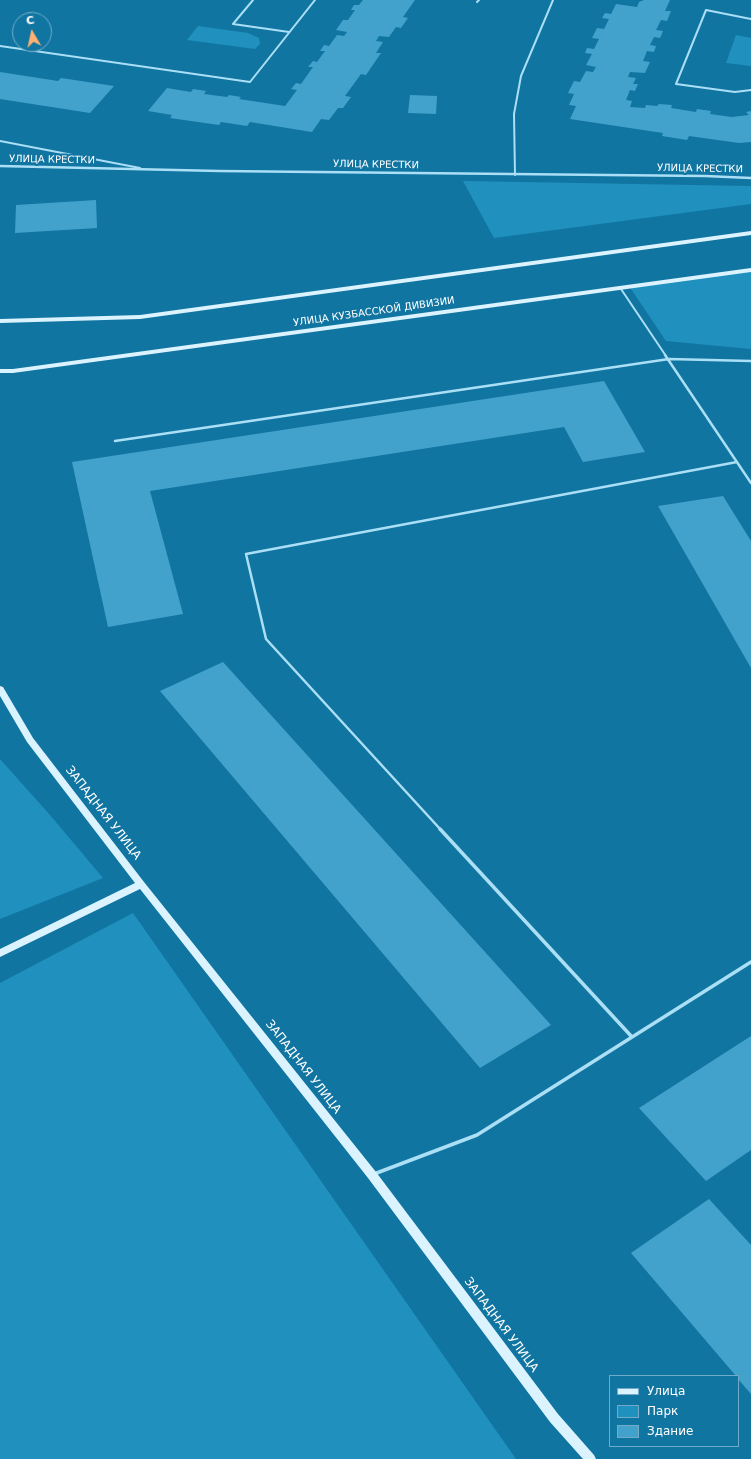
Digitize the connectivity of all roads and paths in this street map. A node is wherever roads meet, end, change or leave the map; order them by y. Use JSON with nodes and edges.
{"nodes":[{"id":1,"x":253,"y":0,"type":"edge"},
{"id":2,"x":315,"y":0,"type":"edge"},
{"id":3,"x":553,"y":0,"type":"edge"},
{"id":4,"x":751,"y":19,"type":"edge"},
{"id":5,"x":289,"y":32,"type":"junction"},
{"id":6,"x":0,"y":46,"type":"edge"},
{"id":7,"x":751,"y":90,"type":"edge"},
{"id":8,"x":0,"y":141,"type":"edge"},
{"id":9,"x":0,"y":166,"type":"edge"},
{"id":10,"x":147,"y":170,"type":"junction"},
{"id":11,"x":515,"y":175,"type":"junction"},
{"id":12,"x":751,"y":178,"type":"edge"},
{"id":13,"x":751,"y":233,"type":"edge"},
{"id":14,"x":751,"y":270,"type":"edge"},
{"id":15,"x":621,"y":288,"type":"junction"},
{"id":16,"x":0,"y":321,"type":"edge"},
{"id":17,"x":669,"y":359,"type":"junction"},
{"id":18,"x":751,"y":361,"type":"edge"},
{"id":19,"x":0,"y":371,"type":"edge"},
{"id":20,"x":115,"y":441,"type":"dead end"},
{"id":21,"x":737,"y":462,"type":"junction"},
{"id":22,"x":751,"y":483,"type":"edge"},
{"id":23,"x":0,"y":689,"type":"edge"},
{"id":24,"x":141,"y":884,"type":"junction"},
{"id":25,"x":0,"y":953,"type":"edge"},
{"id":26,"x":751,"y":962,"type":"edge"},
{"id":27,"x":632,"y":1037,"type":"junction"},
{"id":28,"x":372,"y":1175,"type":"junction"},
{"id":29,"x":590,"y":1459,"type":"edge"}],
"edges":[{"from":1,"to":5,"type":"lane"},
{"from":2,"to":5,"type":"lane"},
{"from":3,"to":11,"type":"lane"},
{"from":4,"to":7,"type":"lane"},
{"from":5,"to":6,"type":"lane"},
{"from":8,"to":10,"type":"lane"},
{"from":9,"to":10,"type":"street","name":"УЛИЦА КРЕСТКИ"},
{"from":10,"to":11,"type":"street","name":"УЛИЦА КРЕСТКИ"},
{"from":11,"to":12,"type":"street","name":"УЛИЦА КРЕСТКИ"},
{"from":13,"to":16,"type":"street"},
{"from":14,"to":15,"type":"street","name":"УЛИЦА КУЗБАССКОЙ ДИВИЗИИ"},
{"from":15,"to":17,"type":"lane"},
{"from":15,"to":19,"type":"street","name":"УЛИЦА КУЗБАССКОЙ ДИВИЗИИ"},
{"from":17,"to":18,"type":"lane"},
{"from":17,"to":20,"type":"lane"},
{"from":17,"to":21,"type":"lane"},
{"from":21,"to":22,"type":"lane"},
{"from":21,"to":27,"type":"lane"},
{"from":23,"to":24,"type":"street","name":"ЗАПАДНАЯ УЛИЦА"},
{"from":24,"to":25,"type":"street"},
{"from":24,"to":28,"type":"street","name":"ЗАПАДНАЯ УЛИЦА"},
{"from":26,"to":27,"type":"lane"},
{"from":27,"to":28,"type":"lane"},
{"from":28,"to":29,"type":"street","name":"ЗАПАДНАЯ УЛИЦА"}]}
